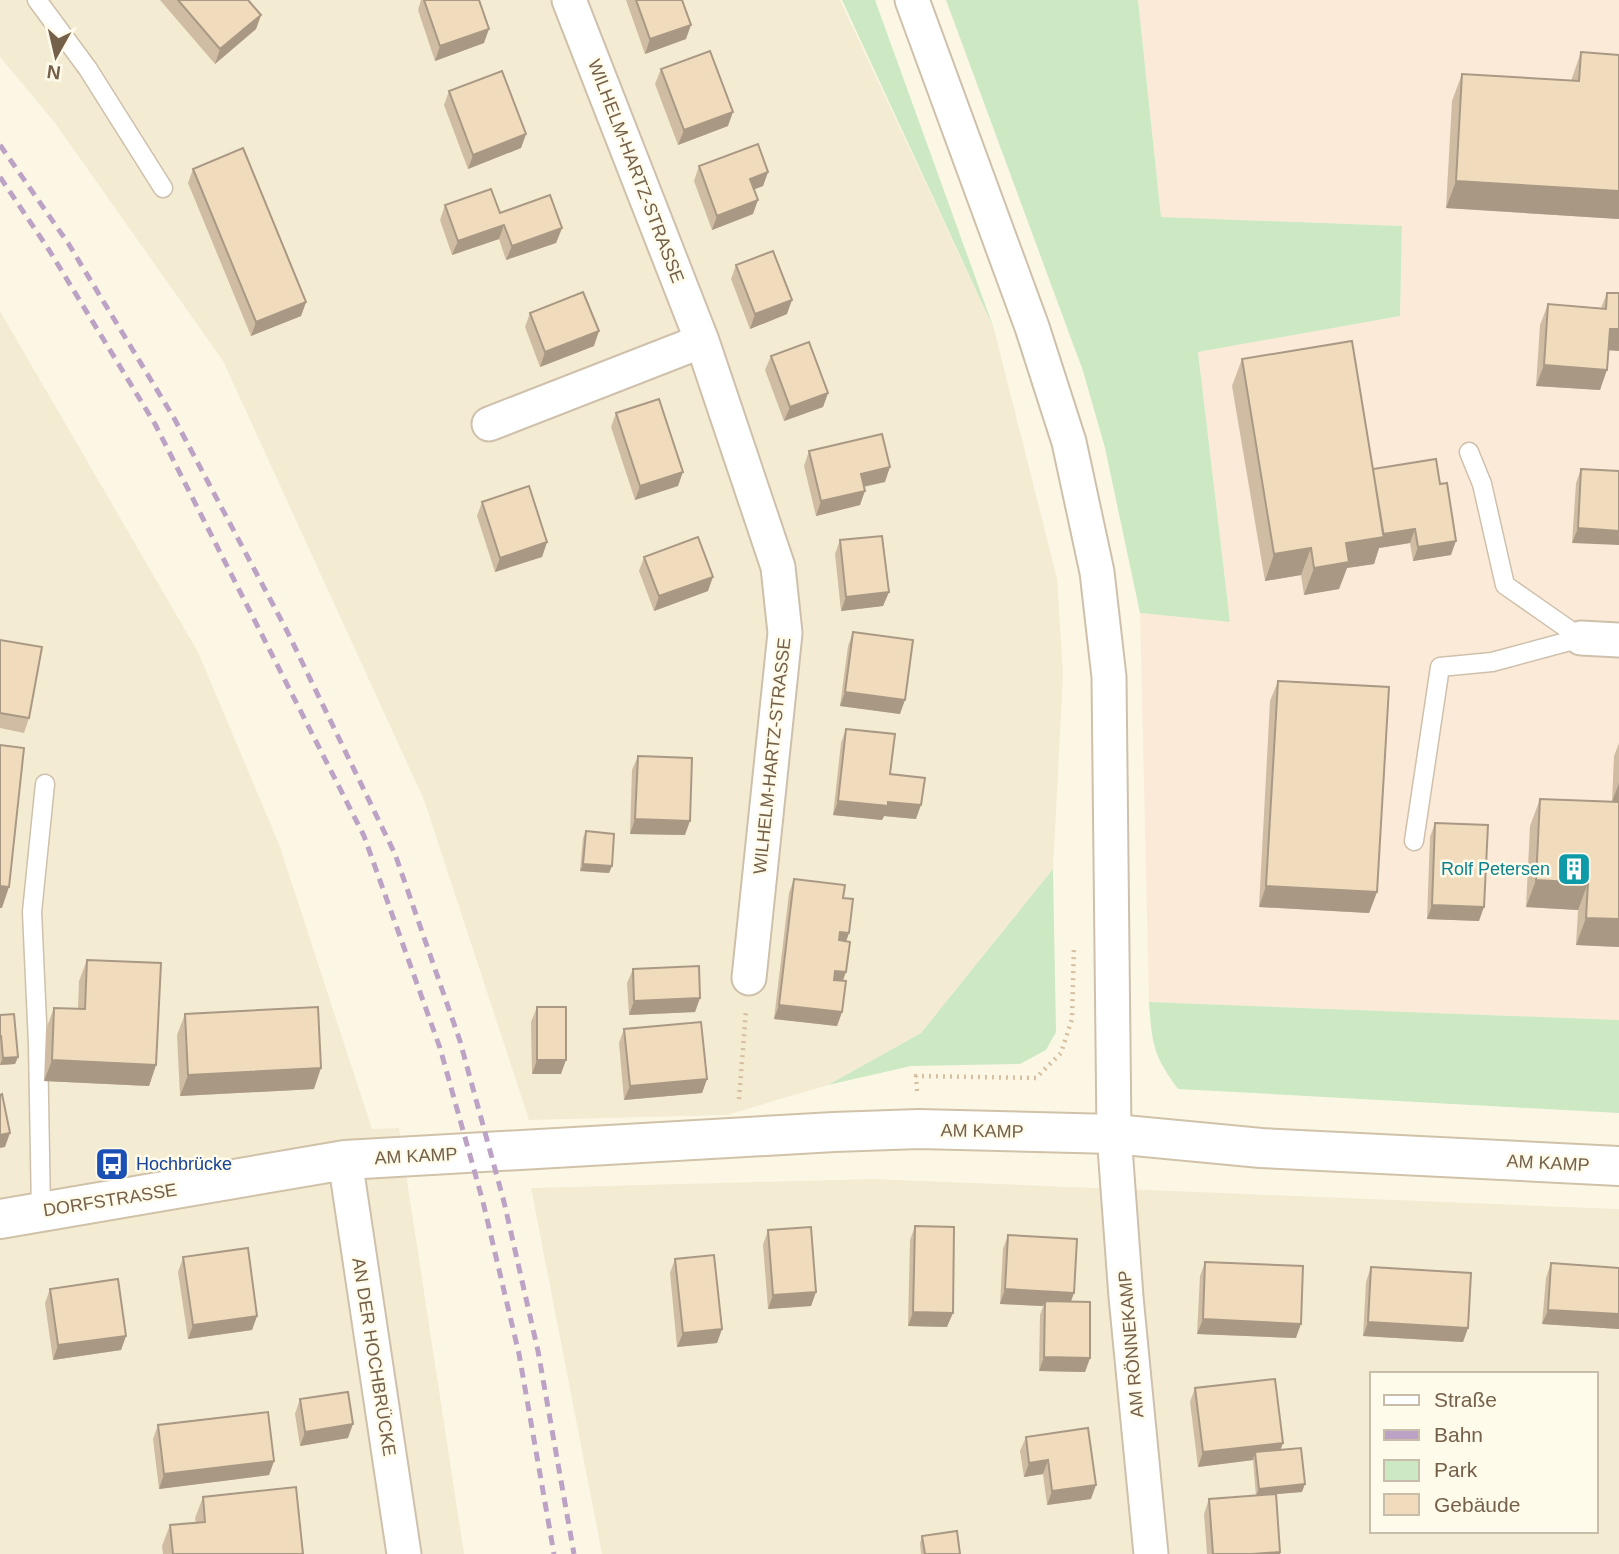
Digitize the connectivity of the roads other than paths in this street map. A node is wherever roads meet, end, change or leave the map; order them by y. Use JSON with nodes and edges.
{"nodes":[{"id":1,"x":37,"y":0,"type":"edge"},
{"id":2,"x":569,"y":0,"type":"edge"},
{"id":3,"x":912,"y":0,"type":"edge"},
{"id":4,"x":163,"y":188,"type":"dead end"},
{"id":5,"x":702,"y":341,"type":"junction"},
{"id":6,"x":489,"y":424,"type":"dead end"},
{"id":7,"x":1469,"y":452,"type":"dead end"},
{"id":8,"x":1581,"y":638,"type":"junction"},
{"id":9,"x":1619,"y":639,"type":"edge"},
{"id":10,"x":45,"y":784,"type":"dead end"},
{"id":11,"x":1414,"y":841,"type":"dead end"},
{"id":12,"x":749,"y":978,"type":"road end"},
{"id":13,"x":1114,"y":1134,"type":"junction"},
{"id":14,"x":345,"y":1160,"type":"junction"},
{"id":15,"x":1619,"y":1166,"type":"edge"},
{"id":16,"x":41,"y":1211,"type":"junction"},
{"id":17,"x":0,"y":1219,"type":"edge"},
{"id":18,"x":404,"y":1554,"type":"edge"},
{"id":19,"x":1151,"y":1554,"type":"edge"}],
"edges":[{"from":1,"to":4,"type":"lane"},
{"from":2,"to":5,"type":"street","name":"WILHELM-HARTZ-STRASSE"},
{"from":3,"to":13,"type":"street","name":"AM RÖNNEKAMP"},
{"from":5,"to":6,"type":"street"},
{"from":5,"to":12,"type":"street","name":"WILHELM-HARTZ-STRASSE"},
{"from":7,"to":8,"type":"lane"},
{"from":8,"to":9,"type":"street"},
{"from":8,"to":11,"type":"lane"},
{"from":10,"to":16,"type":"lane"},
{"from":13,"to":14,"type":"main road","name":"AM KAMP"},
{"from":13,"to":15,"type":"main road","name":"AM KAMP"},
{"from":13,"to":19,"type":"street","name":"AM RÖNNEKAMP"},
{"from":14,"to":16,"type":"main road","name":"DORFSTRASSE"},
{"from":14,"to":18,"type":"street","name":"AN DER HOCHBRÜCKE"},
{"from":16,"to":17,"type":"main road","name":"DORFSTRASSE"}]}
